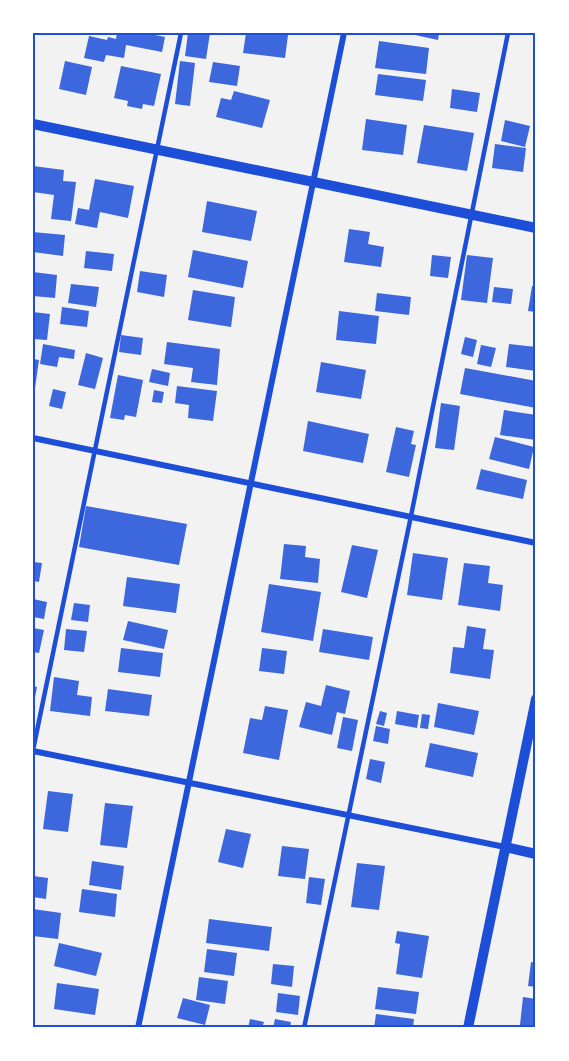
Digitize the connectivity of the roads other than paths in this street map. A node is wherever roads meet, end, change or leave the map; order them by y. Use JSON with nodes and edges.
{"nodes":[{"id":1,"x":181,"y":33,"type":"edge"},
{"id":2,"x":344,"y":33,"type":"edge"},
{"id":3,"x":508,"y":33,"type":"edge"},
{"id":4,"x":33,"y":124,"type":"edge"},
{"id":5,"x":158,"y":150,"type":"junction"},
{"id":6,"x":313,"y":182,"type":"junction"},
{"id":7,"x":472,"y":214,"type":"junction"},
{"id":8,"x":536,"y":228,"type":"edge"},
{"id":9,"x":33,"y":438,"type":"edge"},
{"id":10,"x":94,"y":451,"type":"junction"},
{"id":11,"x":250,"y":483,"type":"junction"},
{"id":12,"x":411,"y":516,"type":"junction"},
{"id":13,"x":536,"y":543,"type":"edge"},
{"id":14,"x":536,"y":699,"type":"edge"},
{"id":15,"x":33,"y":750,"type":"edge"},
{"id":16,"x":189,"y":783,"type":"junction"},
{"id":17,"x":348,"y":815,"type":"junction"},
{"id":18,"x":505,"y":847,"type":"junction"},
{"id":19,"x":536,"y":854,"type":"edge"},
{"id":20,"x":138,"y":1028,"type":"edge"},
{"id":21,"x":304,"y":1028,"type":"edge"},
{"id":22,"x":468,"y":1028,"type":"edge"}],
"edges":[{"from":1,"to":5,"type":"lane"},
{"from":2,"to":6,"type":"street"},
{"from":3,"to":7,"type":"lane"},
{"from":4,"to":5,"type":"street"},
{"from":5,"to":6,"type":"street"},
{"from":5,"to":10,"type":"lane"},
{"from":6,"to":7,"type":"street"},
{"from":6,"to":11,"type":"street"},
{"from":7,"to":8,"type":"street"},
{"from":7,"to":12,"type":"lane"},
{"from":9,"to":10,"type":"street"},
{"from":10,"to":11,"type":"street"},
{"from":10,"to":15,"type":"lane"},
{"from":11,"to":12,"type":"street"},
{"from":11,"to":16,"type":"street"},
{"from":12,"to":13,"type":"street"},
{"from":12,"to":17,"type":"lane"},
{"from":14,"to":18,"type":"street"},
{"from":15,"to":16,"type":"street"},
{"from":16,"to":17,"type":"street"},
{"from":16,"to":20,"type":"street"},
{"from":17,"to":18,"type":"street"},
{"from":17,"to":21,"type":"lane"},
{"from":18,"to":19,"type":"street"},
{"from":18,"to":22,"type":"street"}]}
